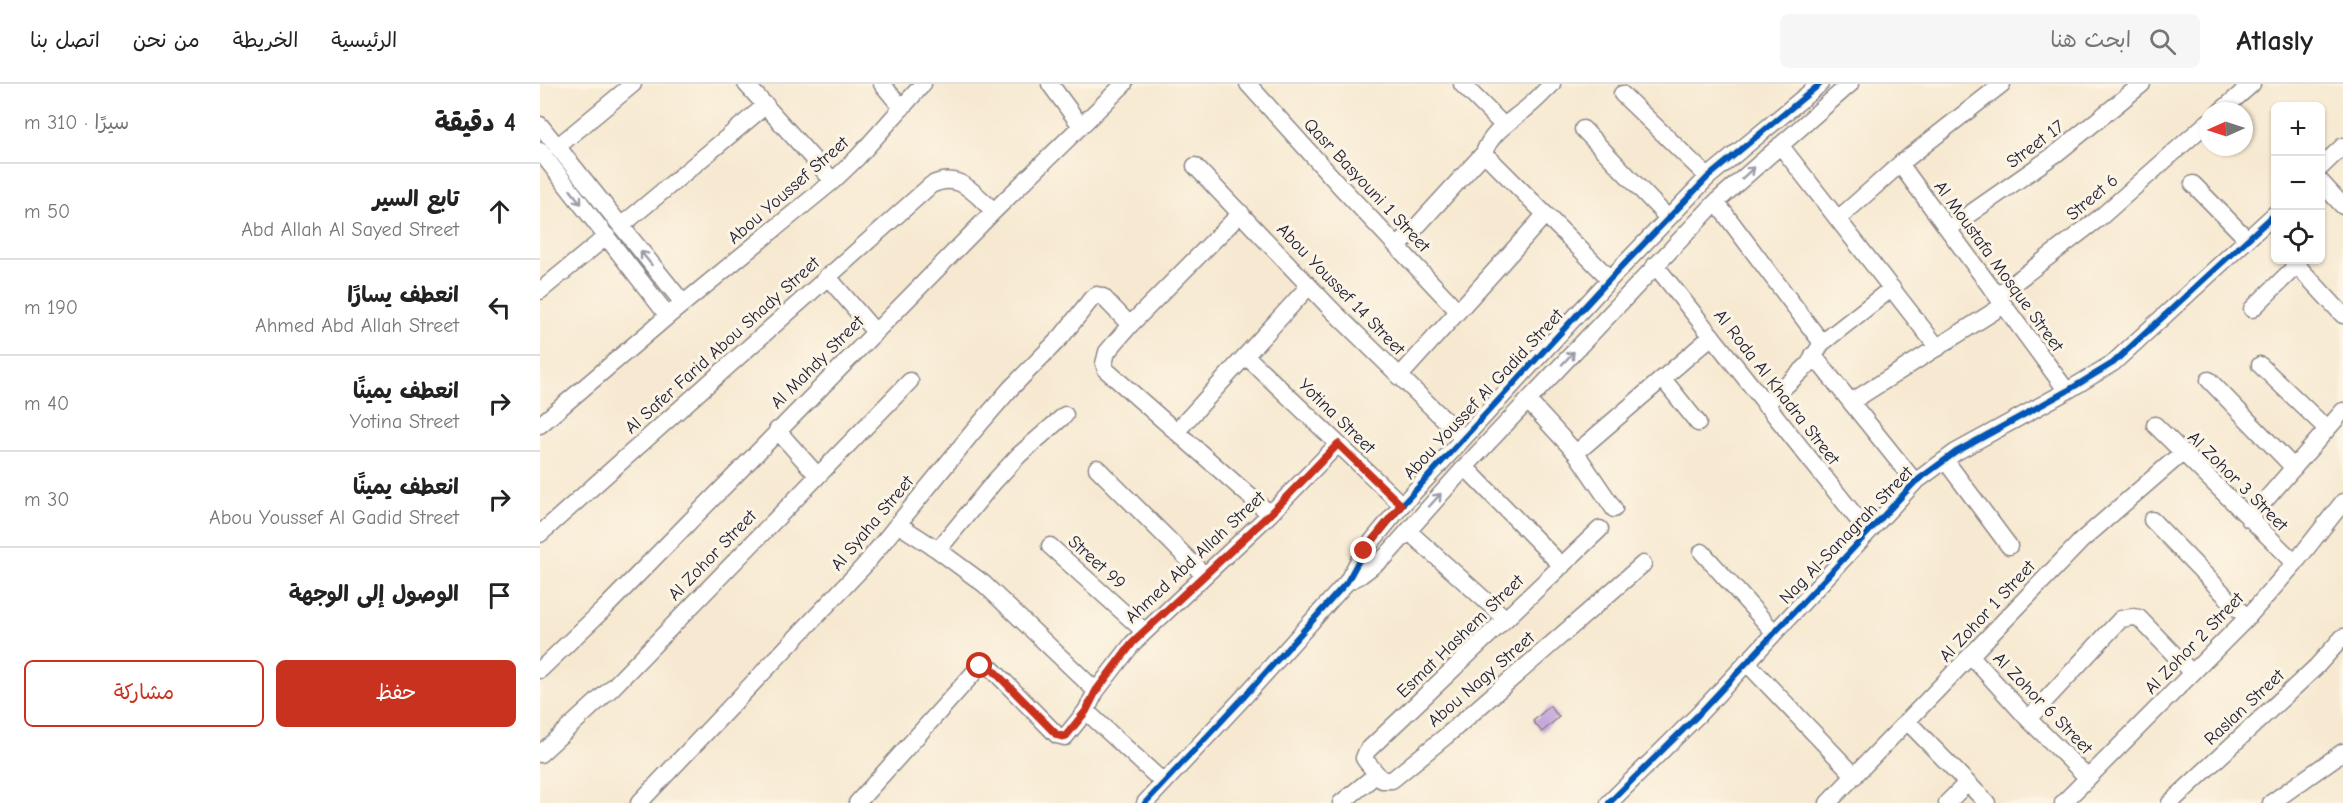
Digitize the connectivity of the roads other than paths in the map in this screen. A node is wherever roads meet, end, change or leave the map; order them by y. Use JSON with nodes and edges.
{"nodes":[{"id":1,"x":633,"y":84,"type":"edge"},
{"id":2,"x":746,"y":84,"type":"edge"},
{"id":3,"x":882,"y":84,"type":"edge"},
{"id":4,"x":923,"y":84,"type":"edge"},
{"id":5,"x":1050,"y":84,"type":"edge"},
{"id":6,"x":1124,"y":84,"type":"edge"},
{"id":7,"x":1248,"y":84,"type":"edge"},
{"id":8,"x":1462,"y":84,"type":"edge"},
{"id":9,"x":1552,"y":84,"type":"edge"},
{"id":10,"x":1820,"y":84,"type":"edge"},
{"id":11,"x":1850,"y":84,"type":"edge"},
{"id":12,"x":2002,"y":84,"type":"edge"},
{"id":13,"x":2142,"y":84,"type":"edge"},
{"id":14,"x":2252,"y":84,"type":"edge"},
{"id":15,"x":1623,"y":94,"type":"dead end"},
{"id":16,"x":2231,"y":102,"type":"edge"},
{"id":17,"x":766,"y":105,"type":"junction"},
{"id":18,"x":902,"y":108,"type":"junction"},
{"id":19,"x":540,"y":125,"type":"edge"},
{"id":20,"x":1503,"y":125,"type":"junction"},
{"id":21,"x":1081,"y":126,"type":"junction"},
{"id":22,"x":1583,"y":129,"type":"dead end"},
{"id":23,"x":2199,"y":130,"type":"edge"},
{"id":24,"x":1780,"y":145,"type":"junction"},
{"id":25,"x":2343,"y":146,"type":"edge"},
{"id":26,"x":545,"y":153,"type":"edge"},
{"id":27,"x":1484,"y":153,"type":"junction"},
{"id":28,"x":2325,"y":163,"type":"edge"},
{"id":29,"x":1900,"y":164,"type":"junction"},
{"id":30,"x":1195,"y":166,"type":"dead end"},
{"id":31,"x":1708,"y":177,"type":"junction"},
{"id":32,"x":833,"y":181,"type":"junction"},
{"id":33,"x":2193,"y":184,"type":"dead end"},
{"id":34,"x":2325,"y":186,"type":"edge"},
{"id":35,"x":1716,"y":202,"type":"junction"},
{"id":36,"x":2343,"y":206,"type":"edge"},
{"id":37,"x":994,"y":211,"type":"junction"},
{"id":38,"x":1241,"y":213,"type":"junction"},
{"id":39,"x":1544,"y":216,"type":"junction"},
{"id":40,"x":2271,"y":217,"type":"edge"},
{"id":41,"x":1668,"y":218,"type":"junction"},
{"id":42,"x":1838,"y":219,"type":"junction"},
{"id":43,"x":621,"y":226,"type":"junction"},
{"id":44,"x":1948,"y":229,"type":"junction"},
{"id":45,"x":607,"y":236,"type":"junction"},
{"id":46,"x":2247,"y":239,"type":"junction"},
{"id":47,"x":1398,"y":247,"type":"junction"},
{"id":48,"x":2293,"y":264,"type":"edge"},
{"id":49,"x":2297,"y":264,"type":"edge"},
{"id":50,"x":1655,"y":265,"type":"junction"},
{"id":51,"x":828,"y":276,"type":"junction"},
{"id":52,"x":1610,"y":279,"type":"junction"},
{"id":53,"x":1309,"y":286,"type":"junction"},
{"id":54,"x":1892,"y":288,"type":"junction"},
{"id":55,"x":540,"y":291,"type":"edge"},
{"id":56,"x":2000,"y":300,"type":"junction"},
{"id":57,"x":683,"y":303,"type":"junction"},
{"id":58,"x":2252,"y":309,"type":"dead end"},
{"id":59,"x":1458,"y":311,"type":"junction"},
{"id":60,"x":668,"y":315,"type":"junction"},
{"id":61,"x":2343,"y":315,"type":"edge"},
{"id":62,"x":1130,"y":325,"type":"junction"},
{"id":63,"x":874,"y":332,"type":"junction"},
{"id":64,"x":1712,"y":336,"type":"junction"},
{"id":65,"x":1938,"y":348,"type":"junction"},
{"id":66,"x":1817,"y":349,"type":"junction"},
{"id":67,"x":1246,"y":356,"type":"junction"},
{"id":68,"x":2260,"y":365,"type":"dead end"},
{"id":69,"x":1399,"y":377,"type":"junction"},
{"id":70,"x":1663,"y":379,"type":"junction"},
{"id":71,"x":2209,"y":380,"type":"dead end"},
{"id":72,"x":910,"y":381,"type":"dead end"},
{"id":73,"x":2067,"y":391,"type":"junction"},
{"id":74,"x":1528,"y":401,"type":"junction"},
{"id":75,"x":1851,"y":402,"type":"junction"},
{"id":76,"x":1765,"y":405,"type":"junction"},
{"id":77,"x":2343,"y":411,"type":"edge"},
{"id":78,"x":1065,"y":415,"type":"dead end"},
{"id":79,"x":1698,"y":423,"type":"dead end"},
{"id":80,"x":540,"y":425,"type":"edge"},
{"id":81,"x":2155,"y":425,"type":"dead end"},
{"id":82,"x":2327,"y":429,"type":"junction"},
{"id":83,"x":777,"y":430,"type":"junction"},
{"id":84,"x":1176,"y":432,"type":"junction"},
{"id":85,"x":1462,"y":437,"type":"junction"},
{"id":86,"x":1338,"y":444,"type":"junction"},
{"id":87,"x":1576,"y":453,"type":"junction"},
{"id":88,"x":2182,"y":453,"type":"junction"},
{"id":89,"x":1945,"y":460,"type":"junction"},
{"id":90,"x":1465,"y":467,"type":"junction"},
{"id":91,"x":1097,"y":468,"type":"dead end"},
{"id":92,"x":2294,"y":468,"type":"junction"},
{"id":93,"x":817,"y":475,"type":"junction"},
{"id":94,"x":1915,"y":482,"type":"junction"},
{"id":95,"x":2343,"y":502,"type":"edge"},
{"id":96,"x":1401,"y":505,"type":"junction"},
{"id":97,"x":1614,"y":508,"type":"dead end"},
{"id":98,"x":1270,"y":514,"type":"junction"},
{"id":99,"x":2249,"y":519,"type":"junction"},
{"id":100,"x":2152,"y":520,"type":"dead end"},
{"id":101,"x":899,"y":525,"type":"junction"},
{"id":102,"x":1382,"y":528,"type":"junction"},
{"id":103,"x":1600,"y":529,"type":"dead end"},
{"id":104,"x":1868,"y":532,"type":"junction"},
{"id":105,"x":540,"y":534,"type":"edge"},
{"id":106,"x":1402,"y":538,"type":"junction"},
{"id":107,"x":1050,"y":546,"type":"dead end"},
{"id":108,"x":2009,"y":546,"type":"dead end"},
{"id":109,"x":938,"y":550,"type":"junction"},
{"id":110,"x":1702,"y":552,"type":"dead end"},
{"id":111,"x":2295,"y":563,"type":"junction"},
{"id":112,"x":1643,"y":564,"type":"dead end"},
{"id":113,"x":1562,"y":566,"type":"junction"},
{"id":114,"x":1204,"y":575,"type":"junction"},
{"id":115,"x":1347,"y":582,"type":"junction"},
{"id":116,"x":2247,"y":618,"type":"junction"},
{"id":117,"x":1506,"y":619,"type":"junction"},
{"id":118,"x":1144,"y":631,"type":"junction"},
{"id":119,"x":1774,"y":632,"type":"junction"},
{"id":120,"x":2343,"y":637,"type":"edge"},
{"id":121,"x":1971,"y":656,"type":"junction"},
{"id":122,"x":1746,"y":662,"type":"junction"},
{"id":123,"x":540,"y":670,"type":"edge"},
{"id":124,"x":2192,"y":673,"type":"junction"},
{"id":125,"x":1096,"y":691,"type":"junction"},
{"id":126,"x":1086,"y":711,"type":"junction"},
{"id":127,"x":2028,"y":719,"type":"junction"},
{"id":128,"x":1908,"y":722,"type":"junction"},
{"id":129,"x":540,"y":754,"type":"edge"},
{"id":130,"x":2342,"y":755,"type":"edge"},
{"id":131,"x":1377,"y":774,"type":"junction"},
{"id":132,"x":1855,"y":776,"type":"junction"},
{"id":133,"x":2087,"y":777,"type":"junction"},
{"id":134,"x":1164,"y":783,"type":"junction"},
{"id":135,"x":1967,"y":783,"type":"junction"},
{"id":136,"x":639,"y":803,"type":"edge"},
{"id":137,"x":857,"y":803,"type":"edge"},
{"id":138,"x":1145,"y":803,"type":"edge"},
{"id":139,"x":1341,"y":803,"type":"edge"},
{"id":140,"x":1609,"y":803,"type":"edge"},
{"id":141,"x":1828,"y":803,"type":"edge"},
{"id":142,"x":1947,"y":803,"type":"edge"},
{"id":143,"x":1987,"y":803,"type":"edge"},
{"id":144,"x":2063,"y":803,"type":"edge"},
{"id":145,"x":2170,"y":803,"type":"edge"},
{"id":146,"x":2271,"y":803,"type":"edge"}],
"edges":[{"from":1,"to":26,"type":"street"},
{"from":2,"to":17,"type":"street"},
{"from":3,"to":18,"type":"street"},
{"from":4,"to":18,"type":"street","name":"Abou Youssef Street"},
{"from":5,"to":21,"type":"street"},
{"from":6,"to":21,"type":"street","name":"Al Mahdy Street"},
{"from":7,"to":47,"type":"street","name":"Qasr Basyouni 1 Street"},
{"from":8,"to":20,"type":"street"},
{"from":9,"to":20,"type":"street"},
{"from":10,"to":31,"type":"street","name":"Abou Youssef Al Gadid Street"},
{"from":11,"to":24,"type":"street","name":"Abou Youssef Al Gadid Street"},
{"from":12,"to":29,"type":"street"},
{"from":13,"to":44,"type":"street","name":"Street 17"},
{"from":14,"to":16,"type":"street"},
{"from":15,"to":31,"type":"street"},
{"from":17,"to":32,"type":"street"},
{"from":17,"to":43,"type":"street"},
{"from":18,"to":32,"type":"street","name":"Abou Youssef Street"},
{"from":19,"to":26,"type":"street"},
{"from":20,"to":27,"type":"street"},
{"from":21,"to":37,"type":"street","name":"Al Mahdy Street"},
{"from":22,"to":41,"type":"street"},
{"from":23,"to":56,"type":"street","name":"Street 6"},
{"from":35,"to":24,"type":"street","name":"Abou Youssef Al Gadid Street","one_way":true},
{"from":24,"to":42,"type":"street"},
{"from":25,"to":28,"type":"street"},
{"from":26,"to":43,"type":"street"},
{"from":26,"to":45,"type":"street","one_way":true},
{"from":27,"to":39,"type":"street"},
{"from":27,"to":47,"type":"street"},
{"from":29,"to":42,"type":"street"},
{"from":29,"to":44,"type":"street","name":"Al Moustafa Mosque Street"},
{"from":30,"to":38,"type":"street","name":"Abou Youssef 14 Street"},
{"from":31,"to":41,"type":"street","name":"Abou Youssef Al Gadid Street"},
{"from":32,"to":57,"type":"street","name":"Abou Youssef Street"},
{"from":33,"to":46,"type":"street"},
{"from":34,"to":36,"type":"street"},
{"from":35,"to":50,"type":"street","name":"Abou Youssef Al Gadid Street"},
{"from":35,"to":66,"type":"street"},
{"from":37,"to":51,"type":"street","name":"Al Safer Farid Abou Shady Street"},
{"from":37,"to":63,"type":"street","name":"Al Mahdy Street"},
{"from":38,"to":53,"type":"street","name":"Abou Youssef 14 Street"},
{"from":38,"to":62,"type":"street"},
{"from":39,"to":52,"type":"street"},
{"from":39,"to":59,"type":"street"},
{"from":40,"to":46,"type":"street","name":"Nag Al-Sanagrah Street"},
{"from":41,"to":52,"type":"street","name":"Abou Youssef Al Gadid Street"},
{"from":42,"to":54,"type":"street"},
{"from":57,"to":43,"type":"street","one_way":true},
{"from":44,"to":56,"type":"street","name":"Al Moustafa Mosque Street"},
{"from":45,"to":55,"type":"street"},
{"from":45,"to":60,"type":"street"},
{"from":46,"to":73,"type":"street","name":"Nag Al-Sanagrah Street"},
{"from":47,"to":59,"type":"street","name":"Qasr Basyouni 1 Street"},
{"from":48,"to":58,"type":"street"},
{"from":49,"to":61,"type":"street"},
{"from":50,"to":64,"type":"street","name":"Al Roda Al Khadra Street"},
{"from":74,"to":50,"type":"street","name":"Abou Youssef Al Gadid Street","one_way":true},
{"from":51,"to":63,"type":"street"},
{"from":51,"to":105,"type":"street","name":"Al Safer Farid Abou Shady Street"},
{"from":52,"to":85,"type":"street","name":"Abou Youssef Al Gadid Street"},
{"from":53,"to":67,"type":"street"},
{"from":53,"to":69,"type":"street","name":"Abou Youssef 14 Street"},
{"from":54,"to":65,"type":"street"},
{"from":54,"to":66,"type":"street"},
{"from":56,"to":65,"type":"street","name":"Street 6"},
{"from":56,"to":73,"type":"street","name":"Al Moustafa Mosque Street"},
{"from":57,"to":60,"type":"street","name":"Abou Youssef Street"},
{"from":59,"to":69,"type":"street"},
{"from":60,"to":80,"type":"street","name":"Abou Youssef Street"},
{"from":62,"to":84,"type":"street"},
{"from":62,"to":101,"type":"street","name":"Al Syaha Street"},
{"from":63,"to":83,"type":"street","name":"Al Mahdy Street"},
{"from":64,"to":70,"type":"street"},
{"from":64,"to":76,"type":"street","name":"Al Roda Al Khadra Street"},
{"from":65,"to":75,"type":"street","name":"Street 6"},
{"from":66,"to":75,"type":"street"},
{"from":66,"to":76,"type":"street"},
{"from":67,"to":84,"type":"street"},
{"from":67,"to":86,"type":"street","name":"Yotina Street"},
{"from":68,"to":82,"type":"street"},
{"from":69,"to":85,"type":"street","name":"Abou Youssef 14 Street"},
{"from":70,"to":79,"type":"street"},
{"from":70,"to":87,"type":"street"},
{"from":71,"to":92,"type":"street"},
{"from":72,"to":93,"type":"street","name":"Al Zohor Street"},
{"from":73,"to":89,"type":"street","name":"Nag Al-Sanagrah Street"},
{"from":74,"to":87,"type":"street"},
{"from":74,"to":90,"type":"street","name":"Abou Youssef Al Gadid Street"},
{"from":75,"to":94,"type":"street"},
{"from":76,"to":104,"type":"street","name":"Al Roda Al Khadra Street"},
{"from":77,"to":82,"type":"street"},
{"from":78,"to":109,"type":"street"},
{"from":81,"to":88,"type":"street","name":"Al Zohor 3 Street"},
{"from":82,"to":92,"type":"street"},
{"from":83,"to":93,"type":"street"},
{"from":83,"to":123,"type":"street","name":"Al Mahdy Street"},
{"from":84,"to":98,"type":"street"},
{"from":85,"to":96,"type":"street","name":"Abou Youssef Al Gadid Street"},
{"from":86,"to":96,"type":"street","name":"Yotina Street"},
{"from":86,"to":98,"type":"street","name":"Ahmed Abd Allah Street"},
{"from":87,"to":97,"type":"street"},
{"from":88,"to":99,"type":"street","name":"Al Zohor 3 Street"},
{"from":88,"to":121,"type":"street","name":"Al Zohor 1 Street"},
{"from":89,"to":94,"type":"street","name":"Nag Al-Sanagrah Street"},
{"from":89,"to":108,"type":"street"},
{"from":106,"to":90,"type":"street","name":"Abou Youssef Al Gadid Street","one_way":true},
{"from":90,"to":113,"type":"street"},
{"from":91,"to":114,"type":"street"},
{"from":92,"to":99,"type":"street"},
{"from":93,"to":129,"type":"street","name":"Al Zohor Street"},
{"from":94,"to":104,"type":"street","name":"Nag Al-Sanagrah Street"},
{"from":95,"to":111,"type":"street","name":"Al Zohor 2 Street"},
{"from":96,"to":102,"type":"street","name":"Abou Youssef Al Gadid Street"},
{"from":98,"to":114,"type":"street","name":"Ahmed Abd Allah Street"},
{"from":99,"to":111,"type":"street","name":"Al Zohor 3 Street"},
{"from":100,"to":116,"type":"street"},
{"from":101,"to":109,"type":"street"},
{"from":101,"to":136,"type":"street","name":"Al Syaha Street"},
{"from":102,"to":106,"type":"street"},
{"from":102,"to":115,"type":"street","name":"Abou Youssef Al Gadid Street"},
{"from":103,"to":113,"type":"street","name":"Esmat Hashem Street"},
{"from":104,"to":119,"type":"street","name":"Nag Al-Sanagrah Street"},
{"from":106,"to":115,"type":"street","name":"Abou Youssef Al Gadid Street"},
{"from":106,"to":117,"type":"street"},
{"from":107,"to":118,"type":"street","name":"Street 99"},
{"from":109,"to":125,"type":"street"},
{"from":110,"to":119,"type":"street"},
{"from":111,"to":116,"type":"street","name":"Al Zohor 2 Street"},
{"from":112,"to":131,"type":"street","name":"Abou Nagy Street"},
{"from":113,"to":117,"type":"street","name":"Esmat Hashem Street"},
{"from":114,"to":118,"type":"street","name":"Ahmed Abd Allah Street"},
{"from":115,"to":134,"type":"street","name":"Abou Youssef Al Gadid Street"},
{"from":116,"to":124,"type":"street","name":"Al Zohor 2 Street"},
{"from":117,"to":131,"type":"street","name":"Esmat Hashem Street"},
{"from":118,"to":125,"type":"street","name":"Ahmed Abd Allah Street"},
{"from":119,"to":122,"type":"street","name":"Nag Al-Sanagrah Street"},
{"from":120,"to":145,"type":"street","name":"Raslan Street"},
{"from":121,"to":127,"type":"street","name":"Al Zohor 6 Street"},
{"from":121,"to":128,"type":"street","name":"Al Zohor 1 Street"},
{"from":122,"to":132,"type":"street"},
{"from":122,"to":140,"type":"street","name":"Nag Al-Sanagrah Street"},
{"from":124,"to":127,"type":"street"},
{"from":124,"to":133,"type":"street","name":"Al Zohor 2 Street"},
{"from":125,"to":126,"type":"street","name":"Ahmed Abd Allah Street"},
{"from":126,"to":134,"type":"street"},
{"from":126,"to":137,"type":"street","name":"Ahmed Abd Allah Street"},
{"from":127,"to":133,"type":"street","name":"Al Zohor 6 Street"},
{"from":128,"to":132,"type":"street","name":"Al Zohor 1 Street"},
{"from":128,"to":135,"type":"street"},
{"from":130,"to":146,"type":"street"},
{"from":131,"to":139,"type":"street"},
{"from":132,"to":141,"type":"street","name":"Al Zohor 1 Street"},
{"from":133,"to":144,"type":"street","name":"Al Zohor 2 Street"},
{"from":134,"to":138,"type":"street","name":"Abou Youssef Al Gadid Street"},
{"from":135,"to":142,"type":"street"},
{"from":135,"to":143,"type":"street"}]}
